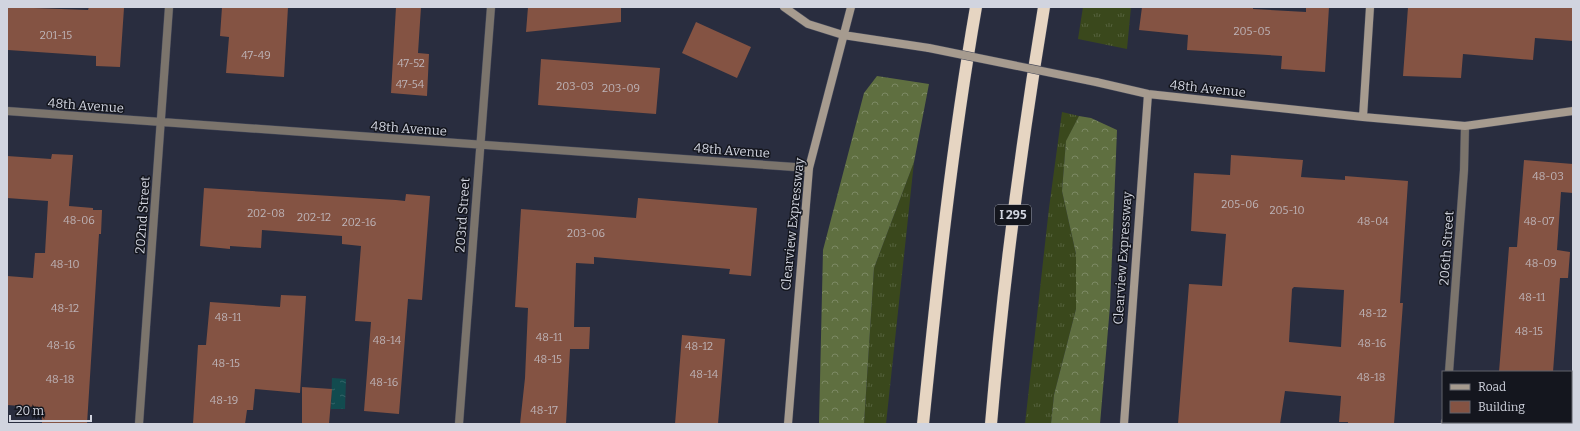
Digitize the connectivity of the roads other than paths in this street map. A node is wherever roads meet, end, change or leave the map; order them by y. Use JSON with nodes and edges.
{"nodes":[{"id":1,"x":169,"y":7,"type":"edge"},
{"id":2,"x":491,"y":7,"type":"edge"},
{"id":3,"x":784,"y":7,"type":"edge"},
{"id":4,"x":851,"y":7,"type":"edge"},
{"id":5,"x":976,"y":7,"type":"edge"},
{"id":6,"x":1044,"y":7,"type":"edge"},
{"id":7,"x":1370,"y":7,"type":"edge"},
{"id":8,"x":843,"y":35,"type":"junction"},
{"id":9,"x":1148,"y":94,"type":"junction"},
{"id":10,"x":7,"y":111,"type":"edge"},
{"id":11,"x":1573,"y":111,"type":"edge"},
{"id":12,"x":1363,"y":117,"type":"junction"},
{"id":13,"x":161,"y":122,"type":"junction"},
{"id":14,"x":1465,"y":126,"type":"junction"},
{"id":15,"x":479,"y":146,"type":"junction"},
{"id":16,"x":809,"y":168,"type":"junction"},
{"id":17,"x":1449,"y":371,"type":"edge"},
{"id":18,"x":138,"y":424,"type":"edge"},
{"id":19,"x":459,"y":424,"type":"edge"},
{"id":20,"x":788,"y":424,"type":"edge"},
{"id":21,"x":923,"y":424,"type":"edge"},
{"id":22,"x":991,"y":424,"type":"edge"},
{"id":23,"x":1124,"y":424,"type":"edge"}],
"edges":[{"from":1,"to":13,"type":"street","name":"202nd Street"},
{"from":2,"to":15,"type":"street","name":"203rd Street"},
{"from":3,"to":8,"type":"street","name":"48th Avenue"},
{"from":4,"to":8,"type":"street","name":"Clearview Expressway"},
{"from":5,"to":21,"type":"highway"},
{"from":6,"to":22,"type":"highway","number":"I 295"},
{"from":7,"to":12,"type":"street"},
{"from":8,"to":9,"type":"street","name":"48th Avenue","bridge":true},
{"from":8,"to":16,"type":"street","name":"Clearview Expressway"},
{"from":9,"to":12,"type":"street","name":"48th Avenue"},
{"from":9,"to":23,"type":"street","name":"Clearview Expressway"},
{"from":10,"to":13,"type":"street","name":"48th Avenue"},
{"from":11,"to":14,"type":"street","name":"48th Avenue"},
{"from":12,"to":14,"type":"street","name":"48th Avenue"},
{"from":13,"to":15,"type":"street","name":"48th Avenue"},
{"from":13,"to":18,"type":"street","name":"202nd Street"},
{"from":14,"to":17,"type":"street","name":"206th Street"},
{"from":15,"to":16,"type":"street","name":"48th Avenue"},
{"from":15,"to":19,"type":"street","name":"203rd Street"},
{"from":16,"to":20,"type":"street","name":"Clearview Expressway"}]}
